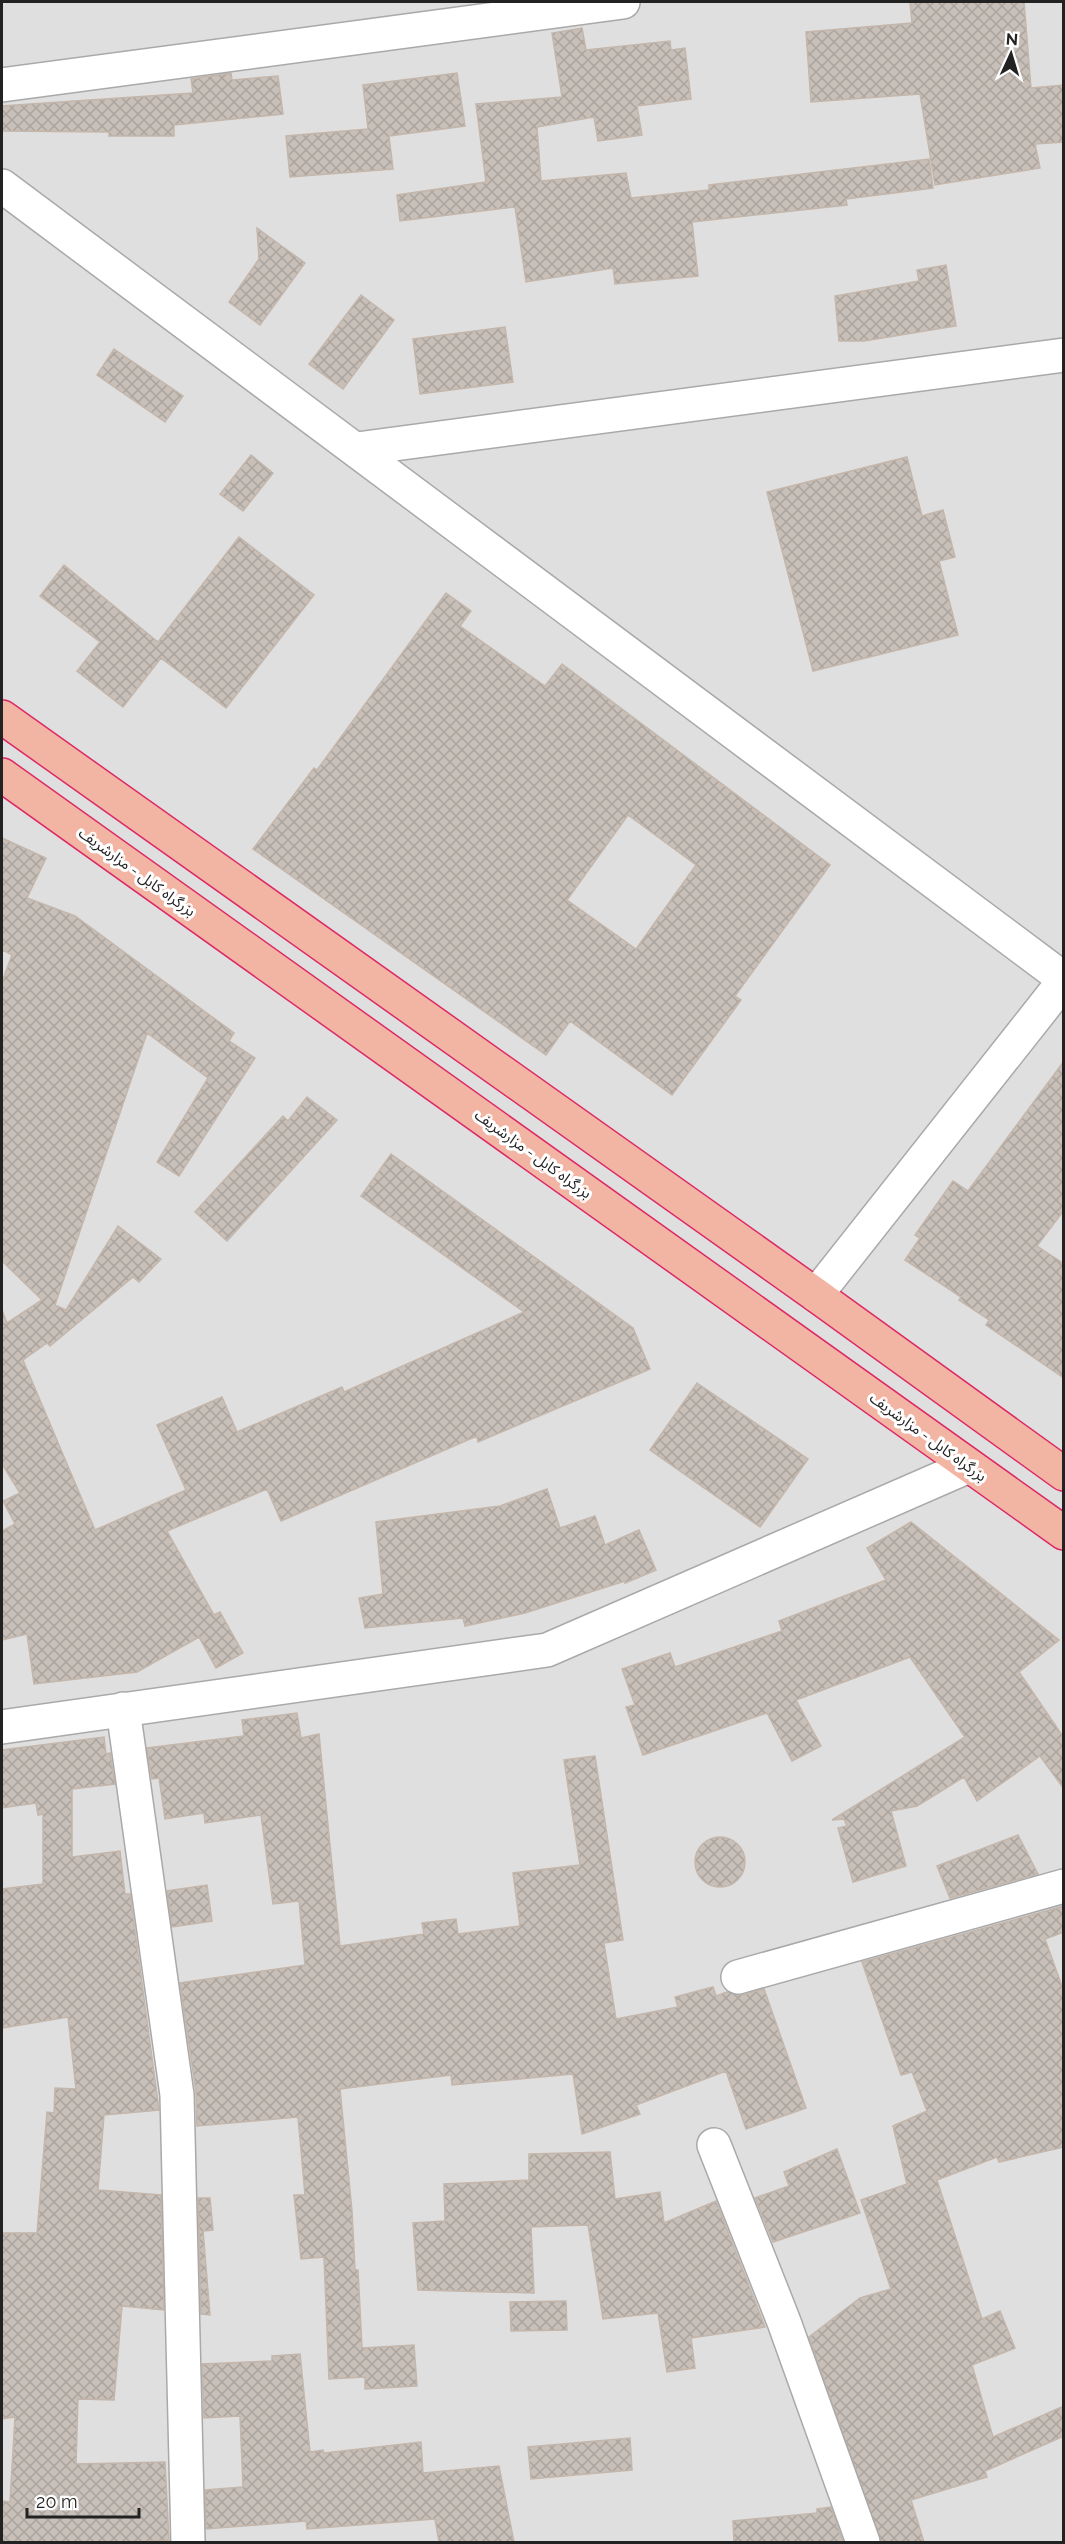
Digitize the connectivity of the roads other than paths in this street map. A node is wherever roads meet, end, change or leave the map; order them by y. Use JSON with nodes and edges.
{"nodes":[{"id":1,"x":623,"y":2,"type":"edge"},
{"id":2,"x":2,"y":85,"type":"edge"},
{"id":3,"x":2,"y":186,"type":"edge"},
{"id":4,"x":1064,"y":355,"type":"edge"},
{"id":5,"x":357,"y":449,"type":"junction"},
{"id":6,"x":2,"y":717,"type":"edge"},
{"id":7,"x":2,"y":775,"type":"edge"},
{"id":8,"x":1064,"y":980,"type":"edge"},
{"id":9,"x":816,"y":1295,"type":"junction"},
{"id":10,"x":969,"y":1466,"type":"junction"},
{"id":11,"x":1064,"y":1474,"type":"edge"},
{"id":12,"x":1064,"y":1533,"type":"edge"},
{"id":13,"x":123,"y":1710,"type":"junction"},
{"id":14,"x":2,"y":1726,"type":"edge"},
{"id":15,"x":1064,"y":1886,"type":"edge"},
{"id":16,"x":738,"y":1977,"type":"dead end"},
{"id":17,"x":714,"y":2145,"type":"dead end"},
{"id":18,"x":188,"y":2542,"type":"edge"},
{"id":19,"x":863,"y":2542,"type":"edge"}],
"edges":[{"from":1,"to":2,"type":"street"},
{"from":3,"to":5,"type":"street"},
{"from":4,"to":5,"type":"street"},
{"from":5,"to":8,"type":"street"},
{"from":6,"to":9,"type":"highway"},
{"from":7,"to":10,"type":"highway","name":"بزرگراه کابل - مزارشریف"},
{"from":8,"to":9,"type":"street"},
{"from":9,"to":11,"type":"highway"},
{"from":10,"to":12,"type":"highway","name":"بزرگراه کابل - مزارشریف"},
{"from":10,"to":13,"type":"street"},
{"from":13,"to":14,"type":"street"},
{"from":13,"to":18,"type":"street"},
{"from":15,"to":16,"type":"street"},
{"from":17,"to":19,"type":"street"}]}
